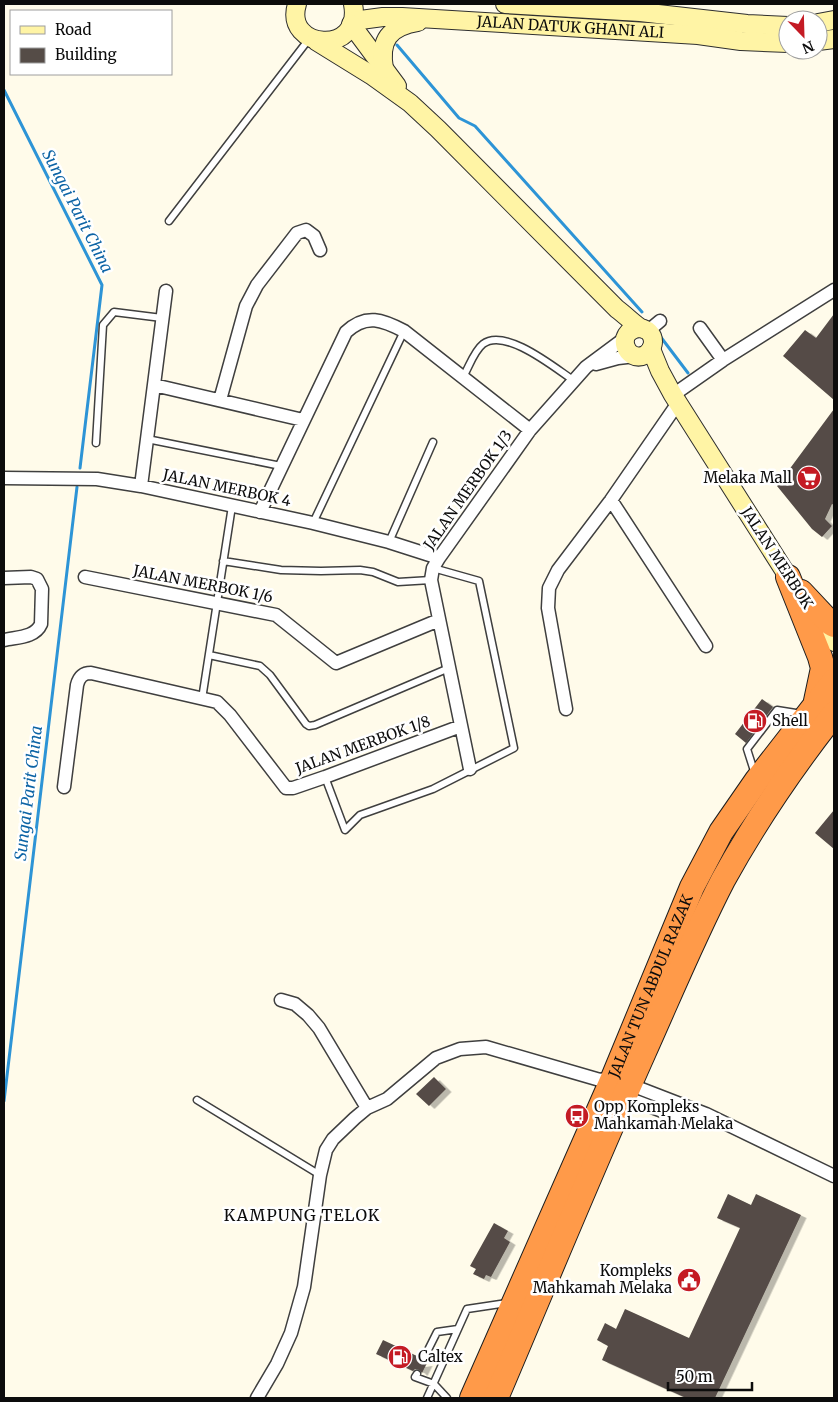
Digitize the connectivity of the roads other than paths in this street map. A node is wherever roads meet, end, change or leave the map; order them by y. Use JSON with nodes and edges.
{"nodes":[{"id":1,"x":283,"y":4,"type":"edge"},
{"id":2,"x":297,"y":4,"type":"edge"},
{"id":3,"x":505,"y":4,"type":"edge"},
{"id":4,"x":352,"y":16,"type":"edge"},
{"id":5,"x":436,"y":20,"type":"junction"},
{"id":6,"x":778,"y":26,"type":"edge"},
{"id":7,"x":309,"y":36,"type":"junction"},
{"id":8,"x":778,"y":43,"type":"edge"},
{"id":9,"x":384,"y":69,"type":"junction"},
{"id":10,"x":410,"y":103,"type":"junction"},
{"id":11,"x":169,"y":221,"type":"dead end"},
{"id":12,"x":320,"y":250,"type":"dead end"},
{"id":13,"x":834,"y":290,"type":"edge"},
{"id":14,"x":166,"y":291,"type":"dead end"},
{"id":15,"x":162,"y":318,"type":"junction"},
{"id":16,"x":700,"y":328,"type":"dead end"},
{"id":17,"x":640,"y":330,"type":"junction"},
{"id":18,"x":404,"y":331,"type":"junction"},
{"id":19,"x":643,"y":354,"type":"junction"},
{"id":20,"x":723,"y":360,"type":"junction"},
{"id":21,"x":586,"y":367,"type":"junction"},
{"id":22,"x":463,"y":377,"type":"junction"},
{"id":23,"x":574,"y":380,"type":"junction"},
{"id":24,"x":154,"y":384,"type":"junction"},
{"id":25,"x":676,"y":399,"type":"junction"},
{"id":26,"x":220,"y":400,"type":"junction"},
{"id":27,"x":303,"y":420,"type":"junction"},
{"id":28,"x":530,"y":430,"type":"junction"},
{"id":29,"x":147,"y":439,"type":"junction"},
{"id":30,"x":433,"y":442,"type":"dead end"},
{"id":31,"x":96,"y":443,"type":"dead end"},
{"id":32,"x":281,"y":466,"type":"junction"},
{"id":33,"x":4,"y":478,"type":"edge"},
{"id":34,"x":141,"y":486,"type":"junction"},
{"id":35,"x":611,"y":500,"type":"junction"},
{"id":36,"x":232,"y":506,"type":"junction"},
{"id":37,"x":260,"y":512,"type":"junction"},
{"id":38,"x":312,"y":523,"type":"junction"},
{"id":39,"x":389,"y":542,"type":"junction"},
{"id":40,"x":223,"y":561,"type":"junction"},
{"id":41,"x":434,"y":569,"type":"junction"},
{"id":42,"x":86,"y":577,"type":"dead end"},
{"id":43,"x":788,"y":577,"type":"junction"},
{"id":44,"x":4,"y":578,"type":"edge"},
{"id":45,"x":217,"y":603,"type":"junction"},
{"id":46,"x":439,"y":620,"type":"junction"},
{"id":47,"x":834,"y":625,"type":"edge"},
{"id":48,"x":4,"y":640,"type":"edge"},
{"id":49,"x":834,"y":642,"type":"edge"},
{"id":50,"x":706,"y":646,"type":"dead end"},
{"id":51,"x":209,"y":655,"type":"junction"},
{"id":52,"x":449,"y":668,"type":"junction"},
{"id":53,"x":834,"y":681,"type":"edge"},
{"id":54,"x":202,"y":699,"type":"junction"},
{"id":55,"x":566,"y":709,"type":"dead end"},
{"id":56,"x":818,"y":712,"type":"edge"},
{"id":57,"x":834,"y":724,"type":"edge"},
{"id":58,"x":461,"y":726,"type":"junction"},
{"id":59,"x":809,"y":746,"type":"junction"},
{"id":60,"x":470,"y":769,"type":"junction"},
{"id":61,"x":325,"y":777,"type":"junction"},
{"id":62,"x":64,"y":787,"type":"dead end"},
{"id":63,"x":281,"y":1000,"type":"dead end"},
{"id":64,"x":615,"y":1085,"type":"junction"},
{"id":65,"x":197,"y":1100,"type":"dead end"},
{"id":66,"x":367,"y":1108,"type":"junction"},
{"id":67,"x":725,"y":1123,"type":"junction"},
{"id":68,"x":320,"y":1175,"type":"junction"},
{"id":69,"x":834,"y":1176,"type":"edge"},
{"id":70,"x":514,"y":1302,"type":"junction"},
{"id":71,"x":458,"y":1330,"type":"junction"},
{"id":72,"x":424,"y":1360,"type":"dead end"},
{"id":73,"x":417,"y":1374,"type":"dead end"},
{"id":74,"x":434,"y":1384,"type":"junction"},
{"id":75,"x":257,"y":1398,"type":"edge"},
{"id":76,"x":427,"y":1398,"type":"edge"},
{"id":77,"x":447,"y":1398,"type":"edge"},
{"id":78,"x":472,"y":1398,"type":"edge"},
{"id":79,"x":496,"y":1398,"type":"edge"}],
"edges":[{"from":1,"to":7,"type":"main road"},
{"from":2,"to":7,"type":"main road"},
{"from":3,"to":6,"type":"main road","name":"JALAN DATUK GHANI ALI"},
{"from":4,"to":5,"type":"main road","name":"JALAN DATUK GHANI ALI"},
{"from":4,"to":7,"type":"main road"},
{"from":4,"to":9,"type":"main road"},
{"from":5,"to":8,"type":"main road","name":"JALAN DATUK GHANI ALI"},
{"from":5,"to":9,"type":"main road"},
{"from":7,"to":10,"type":"main road"},
{"from":7,"to":11,"type":"lane"},
{"from":9,"to":10,"type":"main road"},
{"from":10,"to":17,"type":"main road"},
{"from":12,"to":26,"type":"street"},
{"from":13,"to":20,"type":"street"},
{"from":14,"to":15,"type":"street"},
{"from":15,"to":24,"type":"street"},
{"from":15,"to":31,"type":"lane"},
{"from":16,"to":20,"type":"street"},
{"from":17,"to":19,"type":"main road"},
{"from":17,"to":19,"type":"main road"},
{"from":17,"to":21,"type":"street","name":"JALAN MERBOK 1/3"},
{"from":18,"to":22,"type":"street"},
{"from":18,"to":27,"type":"street"},
{"from":18,"to":38,"type":"lane"},
{"from":19,"to":21,"type":"street"},
{"from":19,"to":25,"type":"main road","name":"JALAN MERBOK"},
{"from":20,"to":25,"type":"street"},
{"from":21,"to":23,"type":"street","name":"JALAN MERBOK 1/3"},
{"from":22,"to":23,"type":"lane"},
{"from":22,"to":28,"type":"street"},
{"from":23,"to":28,"type":"street","name":"JALAN MERBOK 1/3"},
{"from":24,"to":26,"type":"street"},
{"from":24,"to":29,"type":"street"},
{"from":25,"to":35,"type":"street"},
{"from":25,"to":43,"type":"main road","name":"JALAN MERBOK"},
{"from":26,"to":27,"type":"street"},
{"from":27,"to":32,"type":"street"},
{"from":28,"to":41,"type":"street","name":"JALAN MERBOK 1/3"},
{"from":29,"to":32,"type":"lane"},
{"from":29,"to":34,"type":"street"},
{"from":30,"to":39,"type":"lane"},
{"from":32,"to":37,"type":"street"},
{"from":33,"to":34,"type":"street","name":"JALAN MERBOK 4"},
{"from":34,"to":36,"type":"street","name":"JALAN MERBOK 4"},
{"from":35,"to":50,"type":"street"},
{"from":35,"to":55,"type":"street"},
{"from":36,"to":37,"type":"street","name":"JALAN MERBOK 4"},
{"from":36,"to":40,"type":"lane"},
{"from":37,"to":38,"type":"street","name":"JALAN MERBOK 4"},
{"from":38,"to":39,"type":"street","name":"JALAN MERBOK 4"},
{"from":39,"to":41,"type":"street","name":"JALAN MERBOK 4"},
{"from":40,"to":41,"type":"lane"},
{"from":40,"to":45,"type":"lane"},
{"from":41,"to":46,"type":"street"},
{"from":41,"to":60,"type":"lane"},
{"from":42,"to":45,"type":"street","name":"JALAN MERBOK 1/6"},
{"from":43,"to":47,"type":"highway"},
{"from":43,"to":49,"type":"main road","name":"JALAN MERBOK"},
{"from":43,"to":56,"type":"highway"},
{"from":44,"to":48,"type":"street"},
{"from":45,"to":46,"type":"street","name":"JALAN MERBOK 1/6"},
{"from":45,"to":51,"type":"lane"},
{"from":46,"to":52,"type":"street"},
{"from":51,"to":52,"type":"lane"},
{"from":51,"to":54,"type":"lane"},
{"from":52,"to":58,"type":"street"},
{"from":53,"to":56,"type":"highway","name":"JALAN TUN ABDUL RAZAK"},
{"from":54,"to":61,"type":"street","name":"JALAN MERBOK 1/8"},
{"from":54,"to":62,"type":"street","name":"JALAN MERBOK 1/8"},
{"from":56,"to":59,"type":"highway","name":"JALAN TUN ABDUL RAZAK"},
{"from":56,"to":64,"type":"highway","name":"JALAN TUN ABDUL RAZAK"},
{"from":57,"to":59,"type":"lane"},
{"from":58,"to":60,"type":"street"},
{"from":58,"to":61,"type":"street","name":"JALAN MERBOK 1/8"},
{"from":59,"to":64,"type":"highway","name":"JALAN TUN ABDUL RAZAK"},
{"from":60,"to":61,"type":"lane"},
{"from":63,"to":66,"type":"street"},
{"from":64,"to":66,"type":"street"},
{"from":64,"to":67,"type":"street"},
{"from":64,"to":67,"type":"street"},
{"from":64,"to":70,"type":"highway","name":"JALAN TUN ABDUL RAZAK"},
{"from":64,"to":79,"type":"highway","name":"JALAN TUN ABDUL RAZAK"},
{"from":65,"to":68,"type":"lane"},
{"from":66,"to":68,"type":"street"},
{"from":67,"to":69,"type":"street"},
{"from":68,"to":75,"type":"street"},
{"from":70,"to":71,"type":"lane"},
{"from":70,"to":78,"type":"highway","name":"JALAN TUN ABDUL RAZAK"},
{"from":71,"to":72,"type":"lane"},
{"from":71,"to":74,"type":"lane"},
{"from":73,"to":74,"type":"lane"},
{"from":74,"to":76,"type":"lane"},
{"from":74,"to":77,"type":"lane"}]}
